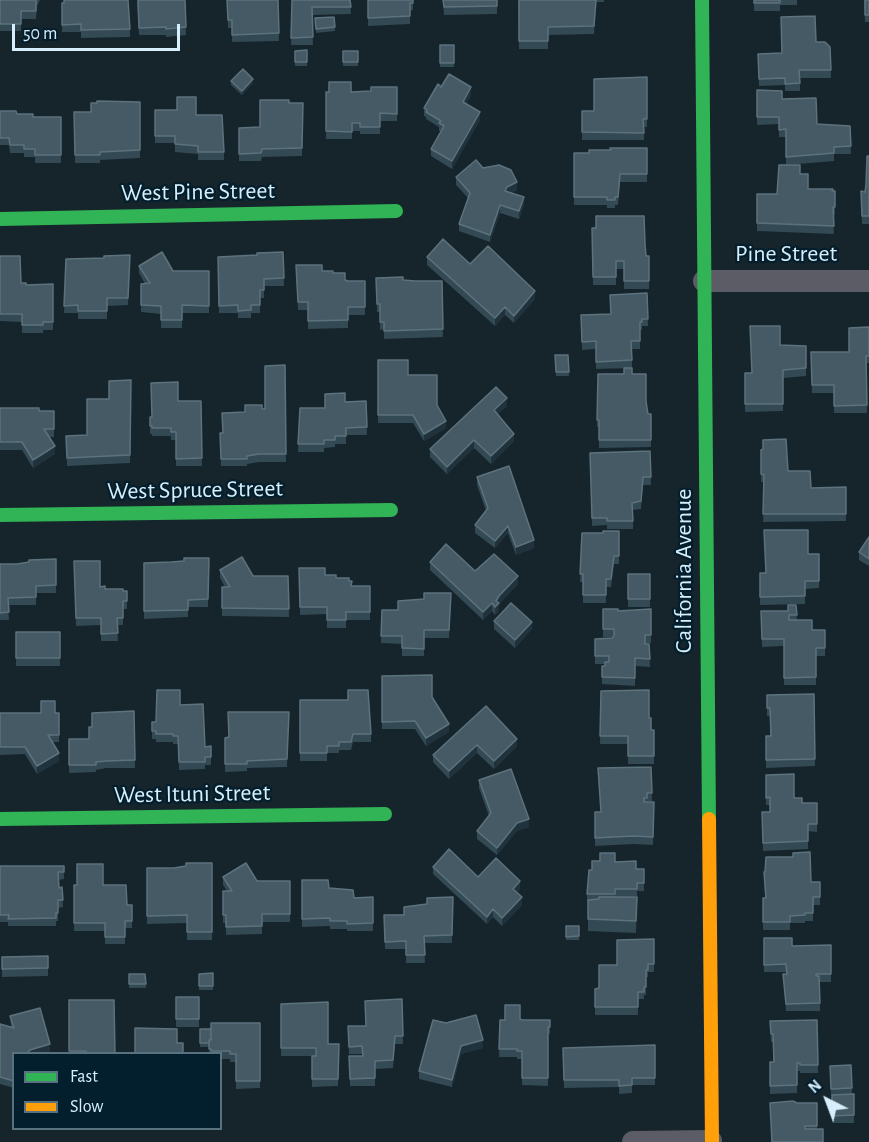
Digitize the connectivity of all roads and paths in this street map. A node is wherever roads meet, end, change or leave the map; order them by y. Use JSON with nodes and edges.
{"nodes":[{"id":1,"x":702,"y":0,"type":"edge"},
{"id":2,"x":396,"y":211,"type":"dead end"},
{"id":3,"x":0,"y":219,"type":"edge"},
{"id":4,"x":869,"y":280,"type":"edge"},
{"id":5,"x":704,"y":282,"type":"junction"},
{"id":6,"x":391,"y":510,"type":"dead end"},
{"id":7,"x":0,"y":515,"type":"edge"},
{"id":8,"x":385,"y":814,"type":"dead end"},
{"id":9,"x":0,"y":819,"type":"edge"},
{"id":10,"x":711,"y":1141,"type":"edge"},
{"id":11,"x":633,"y":1142,"type":"edge"}],
"edges":[{"from":1,"to":5,"type":"street","name":"California Avenue"},
{"from":2,"to":3,"type":"street","name":"West Pine Street"},
{"from":4,"to":5,"type":"street","name":"Pine Street"},
{"from":5,"to":10,"type":"street","name":"California Avenue"},
{"from":6,"to":7,"type":"street","name":"West Spruce Street"},
{"from":8,"to":9,"type":"street","name":"West Ituni Street"},
{"from":10,"to":11,"type":"street"}]}
